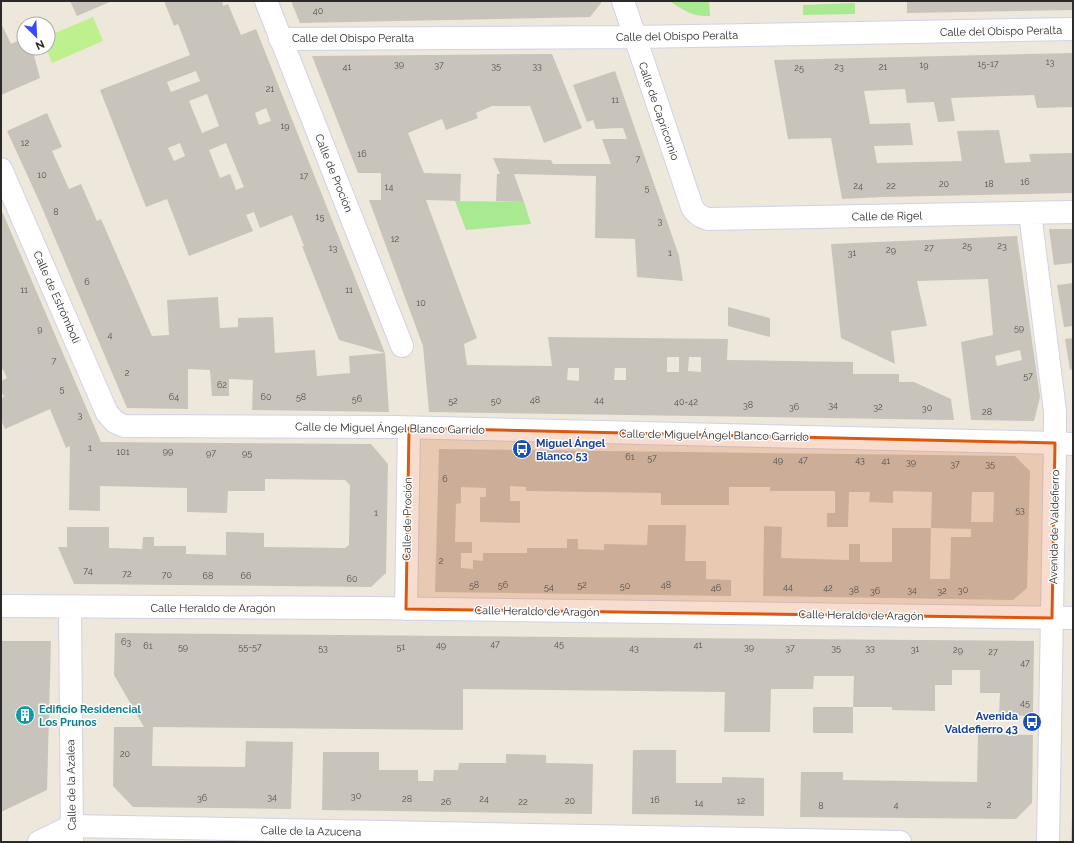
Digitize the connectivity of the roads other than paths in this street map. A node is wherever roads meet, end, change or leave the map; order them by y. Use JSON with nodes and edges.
{"nodes":[{"id":1,"x":266,"y":1,"type":"edge"},
{"id":2,"x":623,"y":1,"type":"edge"},
{"id":3,"x":1073,"y":29,"type":"edge"},
{"id":4,"x":634,"y":37,"type":"junction"},
{"id":5,"x":280,"y":38,"type":"junction"},
{"id":6,"x":1,"y":169,"type":"edge"},
{"id":7,"x":1073,"y":212,"type":"edge"},
{"id":8,"x":1030,"y":213,"type":"junction"},
{"id":9,"x":701,"y":217,"type":"joint"},
{"id":10,"x":402,"y":346,"type":"dead end"},
{"id":11,"x":115,"y":422,"type":"joint"},
{"id":12,"x":409,"y":428,"type":"junction"},
{"id":13,"x":1064,"y":444,"type":"edge"},
{"id":14,"x":1,"y":606,"type":"edge"},
{"id":15,"x":70,"y":607,"type":"junction"},
{"id":16,"x":406,"y":609,"type":"junction"},
{"id":17,"x":1063,"y":618,"type":"edge"},
{"id":18,"x":72,"y":834,"type":"edge"},
{"id":19,"x":39,"y":842,"type":"edge"},
{"id":20,"x":900,"y":842,"type":"edge"},
{"id":21,"x":1048,"y":842,"type":"edge"}],
"edges":[{"from":1,"to":5,"type":"street","name":"Calle de Proción"},
{"from":2,"to":4,"type":"street","name":"Calle de Capricornio"},
{"from":3,"to":4,"type":"street","name":"Calle del Obispo Peralta"},
{"from":4,"to":5,"type":"street","name":"Calle del Obispo Peralta"},
{"from":4,"to":9,"type":"street","name":"Calle de Capricornio"},
{"from":5,"to":10,"type":"street","name":"Calle de Proción"},
{"from":6,"to":11,"type":"street","name":"Calle de Estrómboli"},
{"from":7,"to":8,"type":"street","name":"Calle de Rigel"},
{"from":8,"to":9,"type":"street","name":"Calle de Rigel"},
{"from":8,"to":13,"type":"street","name":"Avenida de Valdefierro"},
{"from":11,"to":12,"type":"street","name":"Calle de Miguel Ángel Blanco Garrido"},
{"from":12,"to":13,"type":"street","name":"Calle de Miguel Ángel Blanco Garrido"},
{"from":12,"to":16,"type":"street","name":"Calle de Proción"},
{"from":13,"to":17,"type":"street","name":"Avenida de Valdefierro"},
{"from":14,"to":15,"type":"street","name":"Calle Heraldo de Aragón"},
{"from":15,"to":16,"type":"street","name":"Calle Heraldo de Aragón"},
{"from":15,"to":18,"type":"street","name":"Calle de la Azalea"},
{"from":16,"to":17,"type":"street","name":"Calle Heraldo de Aragón"},
{"from":17,"to":21,"type":"street","name":"Avenida de Valdefierro"},
{"from":18,"to":19,"type":"street","name":"Calle de la Azucena"},
{"from":18,"to":20,"type":"street","name":"Calle de la Azucena"}]}
